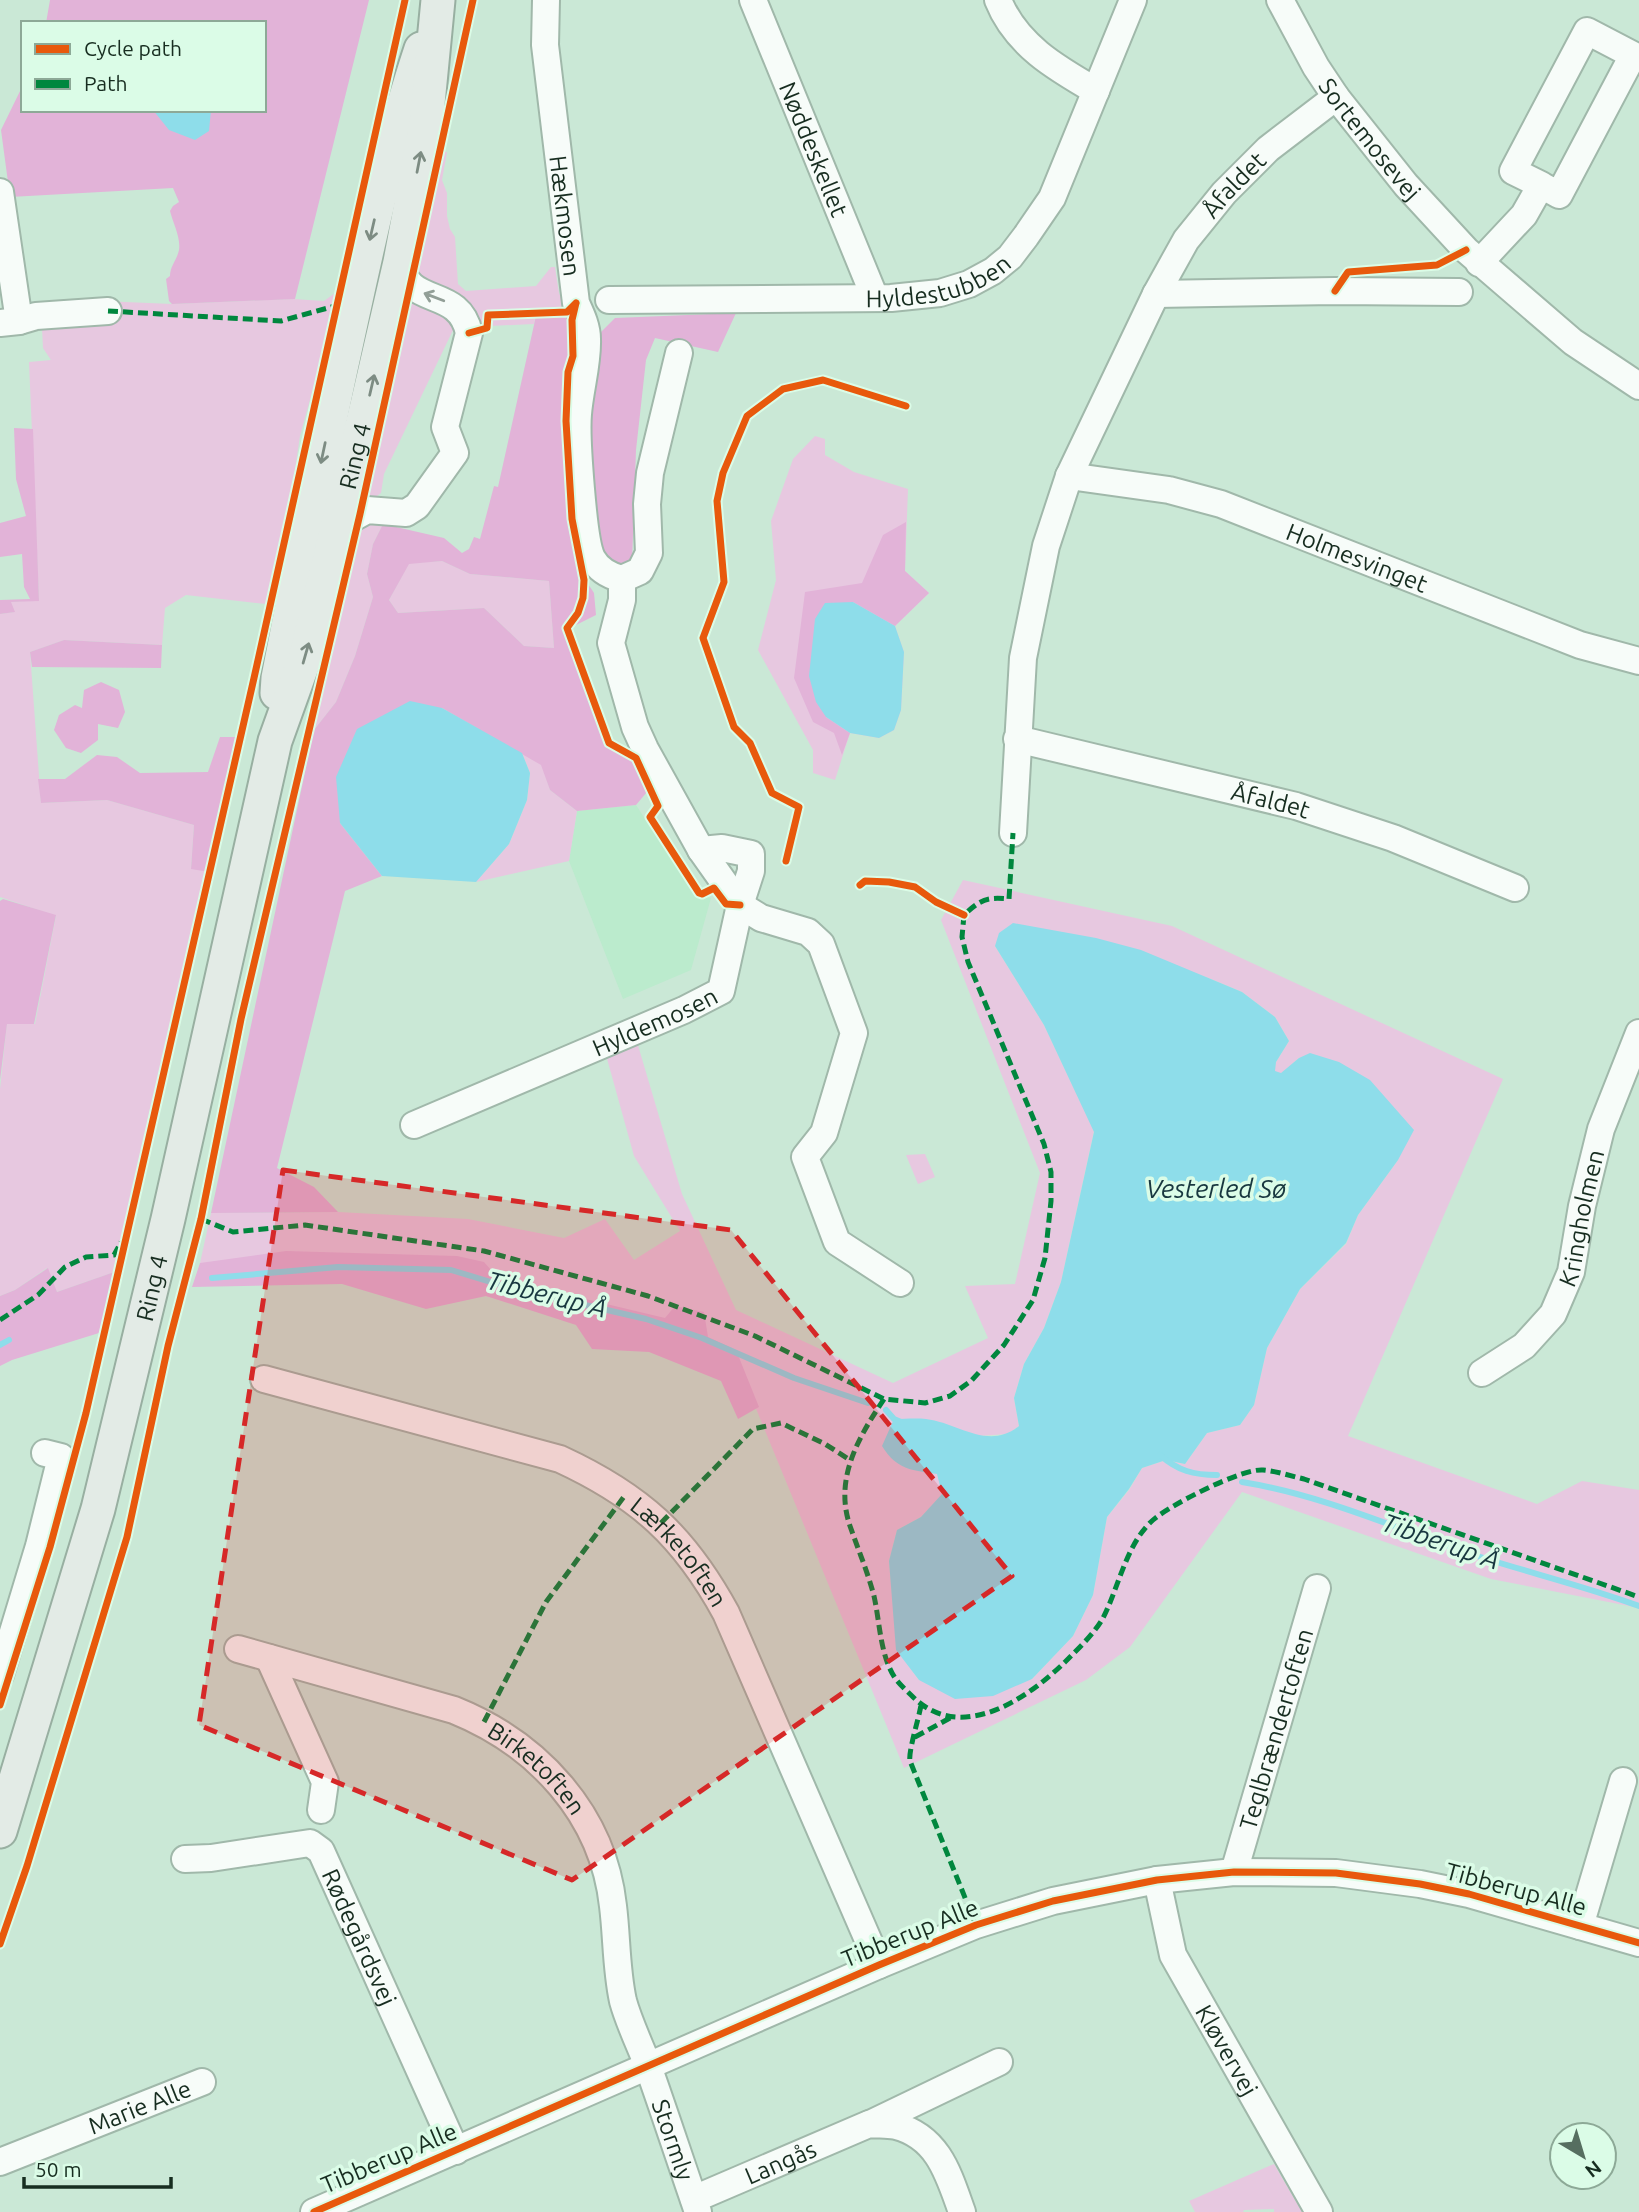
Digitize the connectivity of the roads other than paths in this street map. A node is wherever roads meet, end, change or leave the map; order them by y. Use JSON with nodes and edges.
{"nodes":[{"id":1,"x":438,"y":0,"type":"edge"},
{"id":2,"x":546,"y":0,"type":"edge"},
{"id":3,"x":754,"y":0,"type":"edge"},
{"id":4,"x":998,"y":0,"type":"edge"},
{"id":5,"x":1133,"y":0,"type":"edge"},
{"id":6,"x":1280,"y":0,"type":"edge"},
{"id":7,"x":1096,"y":91,"type":"junction"},
{"id":8,"x":1335,"y":97,"type":"junction"},
{"id":9,"x":1541,"y":185,"type":"junction"},
{"id":10,"x":0,"y":192,"type":"edge"},
{"id":11,"x":400,"y":262,"type":"junction"},
{"id":12,"x":1479,"y":263,"type":"junction"},
{"id":13,"x":1459,"y":292,"type":"dead end"},
{"id":14,"x":1156,"y":294,"type":"junction"},
{"id":15,"x":876,"y":299,"type":"junction"},
{"id":16,"x":609,"y":300,"type":"dead end"},
{"id":17,"x":108,"y":311,"type":"dead end"},
{"id":18,"x":10,"y":322,"type":"edge"},
{"id":19,"x":679,"y":354,"type":"dead end"},
{"id":20,"x":1638,"y":383,"type":"edge"},
{"id":21,"x":1069,"y":476,"type":"junction"},
{"id":22,"x":335,"y":534,"type":"junction"},
{"id":23,"x":622,"y":579,"type":"junction"},
{"id":24,"x":1639,"y":661,"type":"edge"},
{"id":25,"x":1017,"y":739,"type":"junction"},
{"id":26,"x":275,"y":741,"type":"junction"},
{"id":27,"x":1013,"y":833,"type":"dead end"},
{"id":28,"x":701,"y":850,"type":"junction"},
{"id":29,"x":1515,"y":888,"type":"dead end"},
{"id":30,"x":740,"y":905,"type":"junction"},
{"id":31,"x":1639,"y":1033,"type":"edge"},
{"id":32,"x":414,"y":1125,"type":"dead end"},
{"id":33,"x":900,"y":1283,"type":"dead end"},
{"id":34,"x":1482,"y":1373,"type":"dead end"},
{"id":35,"x":264,"y":1379,"type":"dead end"},
{"id":36,"x":45,"y":1453,"type":"dead end"},
{"id":37,"x":1317,"y":1588,"type":"dead end"},
{"id":38,"x":238,"y":1649,"type":"dead end"},
{"id":39,"x":269,"y":1658,"type":"junction"},
{"id":40,"x":0,"y":1675,"type":"edge"},
{"id":41,"x":1623,"y":1781,"type":"dead end"},
{"id":42,"x":321,"y":1810,"type":"dead end"},
{"id":43,"x":0,"y":1831,"type":"edge"},
{"id":44,"x":185,"y":1859,"type":"dead end"},
{"id":45,"x":1234,"y":1872,"type":"junction"},
{"id":46,"x":1157,"y":1880,"type":"junction"},
{"id":47,"x":1580,"y":1926,"type":"junction"},
{"id":48,"x":1639,"y":1943,"type":"edge"},
{"id":49,"x":879,"y":1965,"type":"junction"},
{"id":50,"x":999,"y":2062,"type":"dead end"},
{"id":51,"x":648,"y":2067,"type":"junction"},
{"id":52,"x":202,"y":2082,"type":"dead end"},
{"id":53,"x":869,"y":2124,"type":"junction"},
{"id":54,"x":456,"y":2151,"type":"junction"},
{"id":55,"x":0,"y":2162,"type":"edge"},
{"id":56,"x":696,"y":2205,"type":"edge"},
{"id":57,"x":314,"y":2212,"type":"edge"},
{"id":58,"x":962,"y":2212,"type":"edge"},
{"id":59,"x":1319,"y":2212,"type":"edge"}],
"edges":[{"from":11,"to":1,"type":"main road","name":"Ring 4","one_way":true},
{"from":1,"to":26,"type":"main road","name":"Ring 4","one_way":true},
{"from":2,"to":23,"type":"street","name":"Hækmosen"},
{"from":3,"to":15,"type":"street","name":"Nøddeskellet"},
{"from":4,"to":7,"type":"street"},
{"from":5,"to":7,"type":"street","name":"Hyldestubben"},
{"from":6,"to":8,"type":"street","name":"Sortemosevej"},
{"from":7,"to":15,"type":"street","name":"Hyldestubben"},
{"from":8,"to":12,"type":"street","name":"Sortemosevej"},
{"from":8,"to":14,"type":"street","name":"Åfaldet"},
{"from":9,"to":9,"type":"street"},
{"from":9,"to":12,"type":"street"},
{"from":10,"to":18,"type":"street"},
{"from":22,"to":11,"type":"main road","name":"Ring 4","one_way":true},
{"from":22,"to":11,"type":"street","one_way":true},
{"from":12,"to":20,"type":"street","name":"Sortemosevej"},
{"from":13,"to":14,"type":"street"},
{"from":14,"to":21,"type":"street","name":"Åfaldet"},
{"from":15,"to":16,"type":"street","name":"Hyldestubben"},
{"from":17,"to":18,"type":"street"},
{"from":19,"to":23,"type":"street"},
{"from":21,"to":24,"type":"street","name":"Holmesvinget"},
{"from":21,"to":25,"type":"street","name":"Åfaldet"},
{"from":26,"to":22,"type":"main road","name":"Ring 4","one_way":true},
{"from":23,"to":28,"type":"street"},
{"from":25,"to":27,"type":"street","name":"Åfaldet"},
{"from":25,"to":29,"type":"street","name":"Åfaldet"},
{"from":26,"to":43,"type":"main road","name":"Ring 4"},
{"from":28,"to":30,"type":"street"},
{"from":28,"to":30,"type":"street","name":"Hyldemosen"},
{"from":30,"to":32,"type":"street","name":"Hyldemosen"},
{"from":30,"to":33,"type":"street"},
{"from":31,"to":34,"type":"street","name":"Kringholmen"},
{"from":35,"to":49,"type":"street","name":"Lærketoften"},
{"from":36,"to":40,"type":"street"},
{"from":37,"to":45,"type":"street","name":"Teglbrændertoften"},
{"from":38,"to":39,"type":"street","name":"Birketoften"},
{"from":39,"to":42,"type":"street"},
{"from":39,"to":51,"type":"street","name":"Birketoften"},
{"from":41,"to":47,"type":"street","name":"Tibberup Alle"},
{"from":44,"to":54,"type":"street","name":"Rødegårdsvej"},
{"from":45,"to":46,"type":"street","name":"Tibberup Alle"},
{"from":45,"to":47,"type":"street","name":"Tibberup Alle"},
{"from":46,"to":49,"type":"street","name":"Tibberup Alle"},
{"from":46,"to":59,"type":"street","name":"Kløvervej"},
{"from":47,"to":48,"type":"street","name":"Tibberup Alle"},
{"from":49,"to":51,"type":"street","name":"Tibberup Alle"},
{"from":50,"to":53,"type":"street","name":"Langås"},
{"from":51,"to":54,"type":"street","name":"Tibberup Alle"},
{"from":51,"to":56,"type":"street","name":"Stormly"},
{"from":52,"to":55,"type":"street","name":"Marie Alle"},
{"from":53,"to":56,"type":"street","name":"Langås"},
{"from":53,"to":58,"type":"street"},
{"from":54,"to":57,"type":"street","name":"Tibberup Alle"}]}
